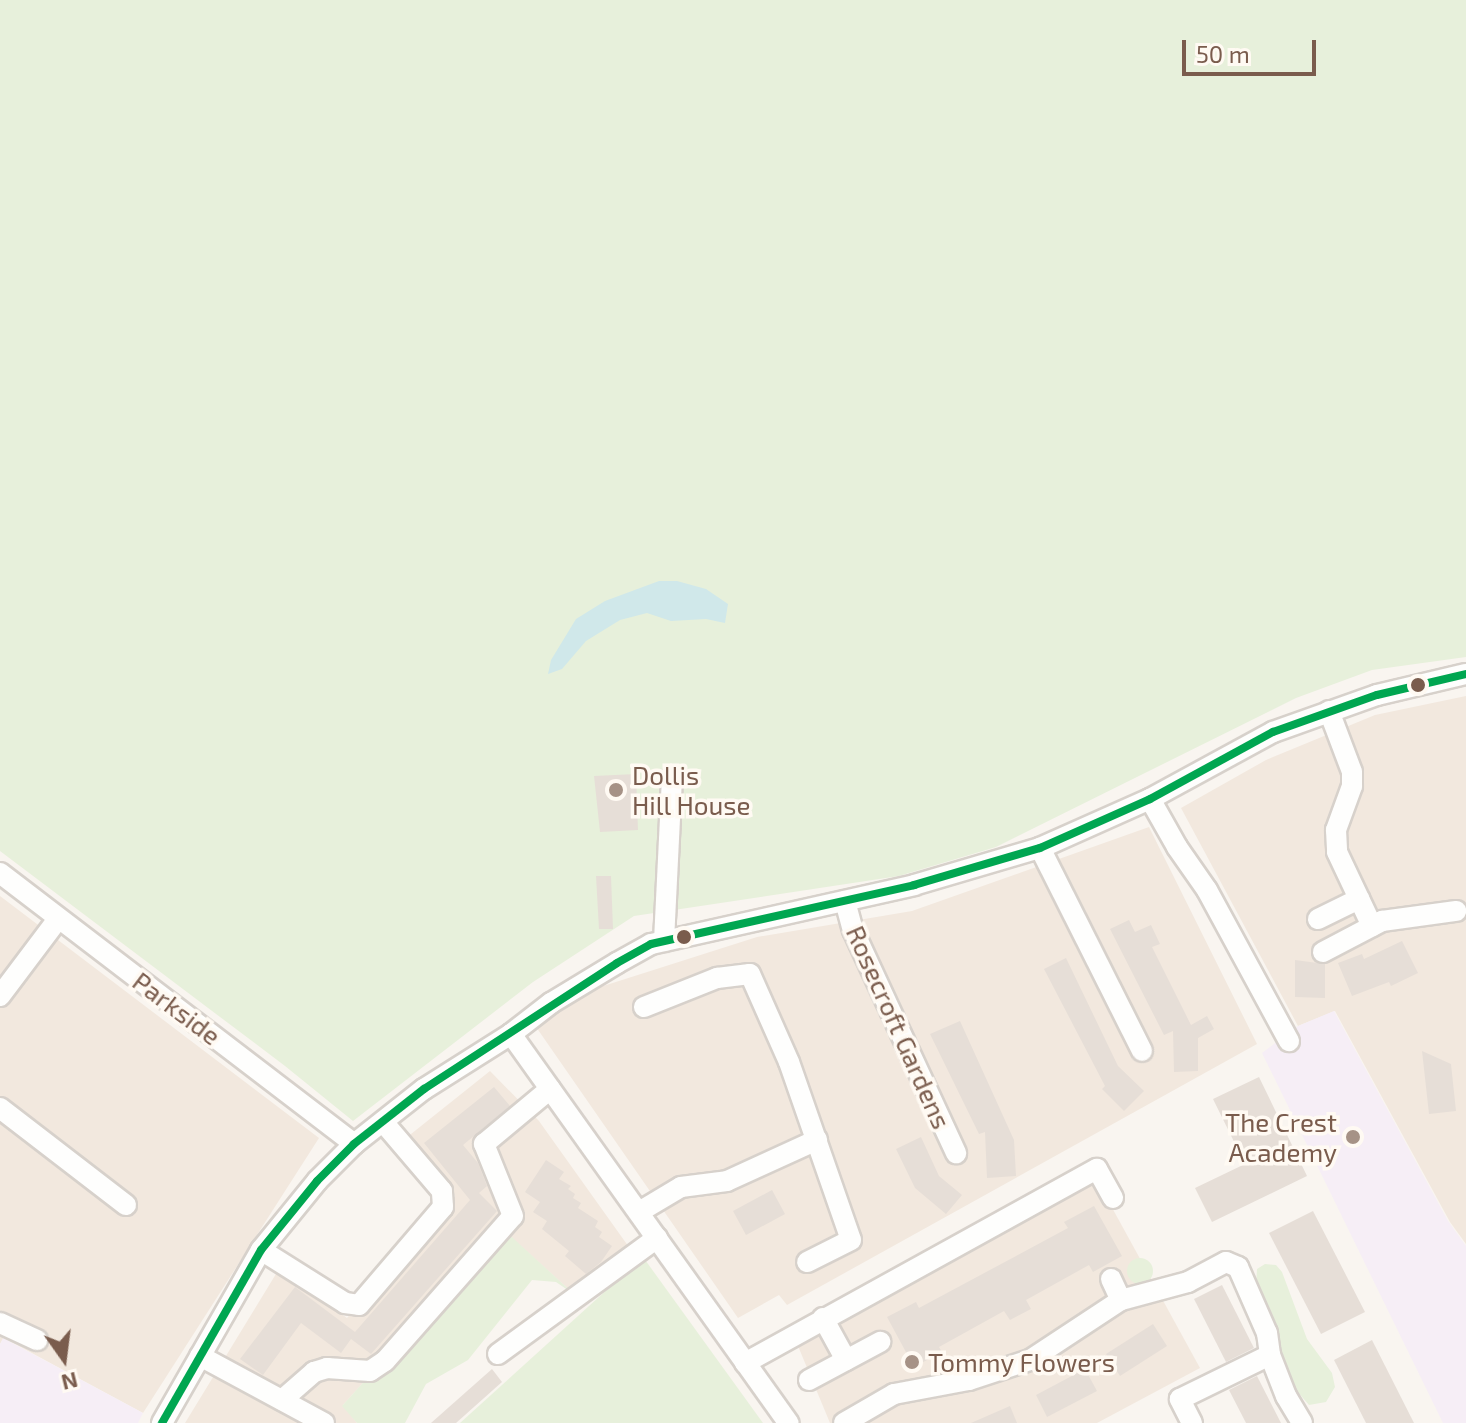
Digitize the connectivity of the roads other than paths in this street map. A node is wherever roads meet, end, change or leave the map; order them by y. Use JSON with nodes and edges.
{"nodes":[{"id":1,"x":1466,"y":674,"type":"edge"},
{"id":2,"x":1329,"y":711,"type":"junction"},
{"id":3,"x":672,"y":777,"type":"dead end"},
{"id":4,"x":1150,"y":799,"type":"junction"},
{"id":5,"x":1040,"y":848,"type":"junction"},
{"id":6,"x":0,"y":873,"type":"edge"},
{"id":7,"x":1359,"y":899,"type":"junction"},
{"id":8,"x":845,"y":901,"type":"junction"},
{"id":9,"x":1456,"y":911,"type":"dead end"},
{"id":10,"x":58,"y":919,"type":"junction"},
{"id":11,"x":1318,"y":919,"type":"dead end"},
{"id":12,"x":1372,"y":926,"type":"junction"},
{"id":13,"x":664,"y":941,"type":"junction"},
{"id":14,"x":1323,"y":952,"type":"dead end"},
{"id":15,"x":0,"y":996,"type":"edge"},
{"id":16,"x":644,"y":1007,"type":"dead end"},
{"id":17,"x":511,"y":1034,"type":"junction"},
{"id":18,"x":1289,"y":1041,"type":"dead end"},
{"id":19,"x":1142,"y":1051,"type":"dead end"},
{"id":20,"x":550,"y":1089,"type":"junction"},
{"id":21,"x":0,"y":1108,"type":"edge"},
{"id":22,"x":383,"y":1122,"type":"junction"},
{"id":23,"x":817,"y":1140,"type":"junction"},
{"id":24,"x":354,"y":1144,"type":"junction"},
{"id":25,"x":956,"y":1153,"type":"dead end"},
{"id":26,"x":1113,"y":1198,"type":"dead end"},
{"id":27,"x":126,"y":1205,"type":"dead end"},
{"id":28,"x":639,"y":1212,"type":"junction"},
{"id":29,"x":657,"y":1238,"type":"junction"},
{"id":30,"x":261,"y":1250,"type":"junction"},
{"id":31,"x":807,"y":1262,"type":"dead end"},
{"id":32,"x":1111,"y":1279,"type":"dead end"},
{"id":33,"x":1121,"y":1300,"type":"junction"},
{"id":34,"x":823,"y":1318,"type":"junction"},
{"id":35,"x":0,"y":1323,"type":"edge"},
{"id":36,"x":37,"y":1340,"type":"dead end"},
{"id":37,"x":880,"y":1342,"type":"dead end"},
{"id":38,"x":498,"y":1354,"type":"dead end"},
{"id":39,"x":1270,"y":1355,"type":"junction"},
{"id":40,"x":200,"y":1356,"type":"junction"},
{"id":41,"x":846,"y":1360,"type":"junction"},
{"id":42,"x":745,"y":1363,"type":"junction"},
{"id":43,"x":809,"y":1380,"type":"dead end"},
{"id":44,"x":282,"y":1400,"type":"junction"},
{"id":45,"x":162,"y":1423,"type":"edge"},
{"id":46,"x":324,"y":1423,"type":"edge"},
{"id":47,"x":788,"y":1423,"type":"edge"},
{"id":48,"x":844,"y":1423,"type":"edge"},
{"id":49,"x":1192,"y":1423,"type":"edge"},
{"id":50,"x":1302,"y":1423,"type":"edge"}],
"edges":[{"from":1,"to":2,"type":"street"},
{"from":2,"to":4,"type":"street"},
{"from":2,"to":7,"type":"street"},
{"from":3,"to":13,"type":"street"},
{"from":4,"to":5,"type":"street"},
{"from":4,"to":18,"type":"street"},
{"from":5,"to":8,"type":"street"},
{"from":5,"to":19,"type":"street"},
{"from":6,"to":10,"type":"street","name":"Parkside"},
{"from":7,"to":11,"type":"street"},
{"from":7,"to":12,"type":"street"},
{"from":8,"to":13,"type":"street"},
{"from":8,"to":25,"type":"street","name":"Rosecroft Gardens"},
{"from":9,"to":12,"type":"street"},
{"from":10,"to":15,"type":"street"},
{"from":10,"to":24,"type":"street","name":"Parkside"},
{"from":12,"to":14,"type":"street"},
{"from":13,"to":17,"type":"street"},
{"from":16,"to":23,"type":"street"},
{"from":17,"to":20,"type":"street"},
{"from":17,"to":22,"type":"street"},
{"from":20,"to":28,"type":"street"},
{"from":20,"to":44,"type":"street"},
{"from":21,"to":27,"type":"street"},
{"from":22,"to":24,"type":"street"},
{"from":22,"to":30,"type":"street"},
{"from":23,"to":28,"type":"street"},
{"from":23,"to":31,"type":"street"},
{"from":24,"to":30,"type":"street"},
{"from":26,"to":34,"type":"street"},
{"from":28,"to":29,"type":"street"},
{"from":29,"to":38,"type":"street"},
{"from":29,"to":42,"type":"street"},
{"from":30,"to":40,"type":"street"},
{"from":32,"to":33,"type":"street"},
{"from":33,"to":39,"type":"street"},
{"from":33,"to":48,"type":"street"},
{"from":34,"to":41,"type":"street"},
{"from":34,"to":42,"type":"street"},
{"from":35,"to":36,"type":"street"},
{"from":37,"to":41,"type":"street"},
{"from":39,"to":49,"type":"street"},
{"from":39,"to":50,"type":"street"},
{"from":40,"to":44,"type":"street"},
{"from":40,"to":45,"type":"street"},
{"from":41,"to":43,"type":"street"},
{"from":42,"to":47,"type":"street"},
{"from":44,"to":46,"type":"street"}]}
